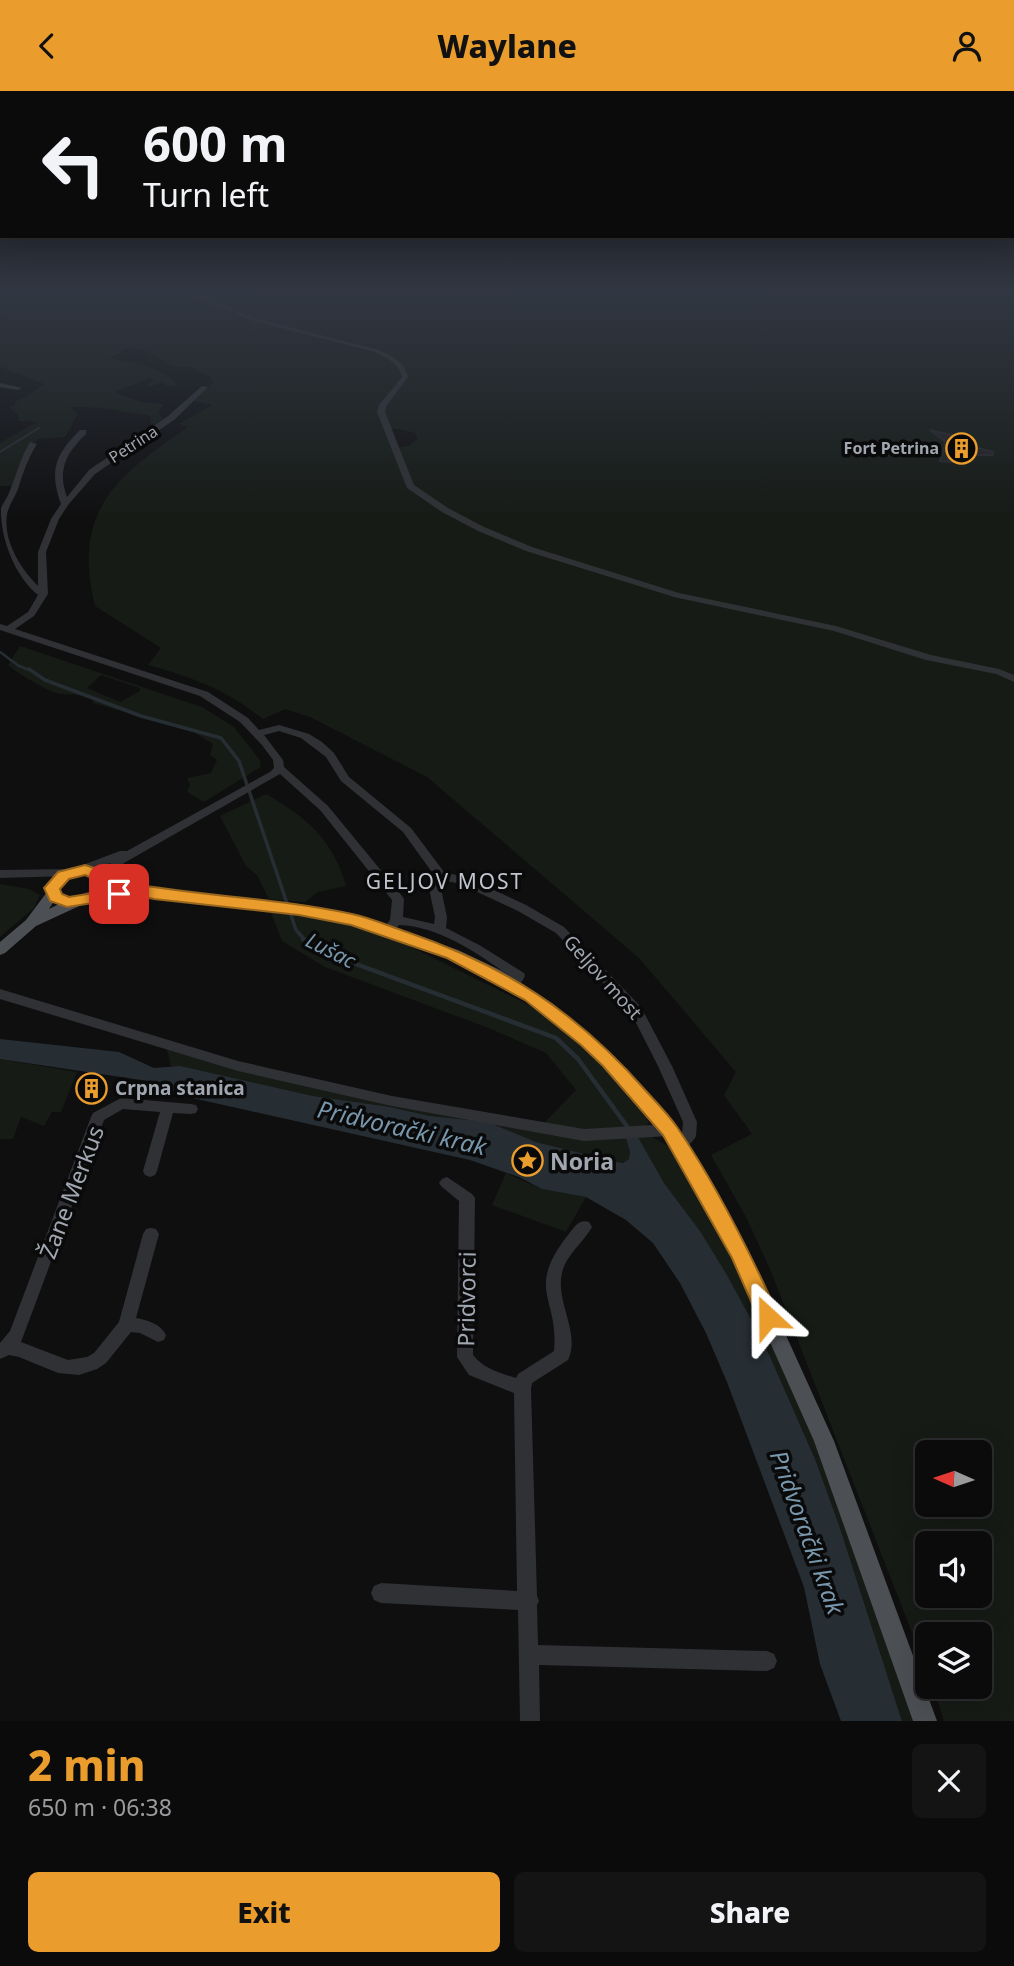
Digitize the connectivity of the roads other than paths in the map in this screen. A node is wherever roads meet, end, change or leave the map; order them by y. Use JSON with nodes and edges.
{"nodes":[{"id":1,"x":400,"y":367,"type":"edge"},
{"id":2,"x":0,"y":385,"type":"edge"},
{"id":3,"x":204,"y":387,"type":"dead end"},
{"id":4,"x":18,"y":388,"type":"dead end"},
{"id":5,"x":83,"y":432,"type":"dead end"},
{"id":6,"x":33,"y":444,"type":"dead end"},
{"id":7,"x":65,"y":504,"type":"junction"},
{"id":8,"x":43,"y":594,"type":"junction"},
{"id":9,"x":4,"y":628,"type":"edge"},
{"id":10,"x":1014,"y":679,"type":"edge"},
{"id":11,"x":257,"y":734,"type":"junction"},
{"id":12,"x":279,"y":768,"type":"junction"},
{"id":13,"x":144,"y":846,"type":"junction"},
{"id":14,"x":73,"y":871,"type":"junction"},
{"id":15,"x":0,"y":875,"type":"edge"},
{"id":16,"x":440,"y":875,"type":"junction"},
{"id":17,"x":104,"y":881,"type":"junction"},
{"id":18,"x":53,"y":891,"type":"junction"},
{"id":19,"x":154,"y":894,"type":"junction"},
{"id":20,"x":90,"y":898,"type":"junction"},
{"id":21,"x":75,"y":902,"type":"junction"},
{"id":22,"x":31,"y":923,"type":"junction"},
{"id":23,"x":392,"y":925,"type":"junction"},
{"id":24,"x":439,"y":930,"type":"junction"},
{"id":25,"x":0,"y":950,"type":"edge"},
{"id":26,"x":511,"y":985,"type":"junction"},
{"id":27,"x":0,"y":994,"type":"edge"},
{"id":28,"x":168,"y":1107,"type":"junction"},
{"id":29,"x":191,"y":1109,"type":"dead end"},
{"id":30,"x":643,"y":1133,"type":"joint"},
{"id":31,"x":674,"y":1137,"type":"junction"},
{"id":32,"x":150,"y":1171,"type":"dead end"},
{"id":33,"x":447,"y":1183,"type":"dead end"},
{"id":34,"x":584,"y":1227,"type":"dead end"},
{"id":35,"x":150,"y":1234,"type":"dead end"},
{"id":36,"x":126,"y":1326,"type":"junction"},
{"id":37,"x":158,"y":1335,"type":"dead end"},
{"id":38,"x":4,"y":1350,"type":"edge"},
{"id":39,"x":522,"y":1389,"type":"junction"},
{"id":40,"x":381,"y":1593,"type":"dead end"},
{"id":41,"x":529,"y":1601,"type":"junction"},
{"id":42,"x":530,"y":1655,"type":"junction"},
{"id":43,"x":767,"y":1661,"type":"dead end"},
{"id":44,"x":530,"y":1721,"type":"edge"},
{"id":45,"x":925,"y":1721,"type":"edge"}],
"edges":[{"from":1,"to":10,"type":"street"},
{"from":2,"to":4,"type":"street"},
{"from":3,"to":7,"type":"street","name":"Petrina"},
{"from":5,"to":7,"type":"street","name":"Petrina"},
{"from":6,"to":8,"type":"street"},
{"from":7,"to":8,"type":"street","name":"Petrina"},
{"from":8,"to":9,"type":"street"},
{"from":9,"to":11,"type":"street"},
{"from":11,"to":12,"type":"street"},
{"from":11,"to":16,"type":"street"},
{"from":12,"to":13,"type":"street"},
{"from":12,"to":23,"type":"street"},
{"from":13,"to":14,"type":"street"},
{"from":13,"to":17,"type":"street"},
{"from":14,"to":15,"type":"street"},
{"from":14,"to":17,"type":"main road"},
{"from":14,"to":18,"type":"main road"},
{"from":15,"to":18,"type":"street"},
{"from":16,"to":24,"type":"street"},
{"from":16,"to":31,"type":"street","name":"Geljov most"},
{"from":17,"to":19,"type":"main road"},
{"from":17,"to":20,"type":"main road"},
{"from":18,"to":21,"type":"main road"},
{"from":18,"to":22,"type":"main road"},
{"from":19,"to":20,"type":"main road"},
{"from":19,"to":23,"type":"main road"},
{"from":20,"to":21,"type":"main road"},
{"from":21,"to":22,"type":"main road"},
{"from":22,"to":25,"type":"main road"},
{"from":23,"to":24,"type":"street"},
{"from":23,"to":26,"type":"main road"},
{"from":24,"to":26,"type":"street"},
{"from":26,"to":31,"type":"main road"},
{"from":27,"to":30,"type":"street"},
{"from":28,"to":29,"type":"street","name":"Žane Merkus"},
{"from":28,"to":32,"type":"street"},
{"from":28,"to":38,"type":"street","name":"Žane Merkus"},
{"from":30,"to":31,"type":"street"},
{"from":31,"to":45,"type":"main road"},
{"from":33,"to":39,"type":"street","name":"Pridvorci"},
{"from":34,"to":39,"type":"street"},
{"from":35,"to":36,"type":"street"},
{"from":36,"to":37,"type":"street"},
{"from":36,"to":38,"type":"street"},
{"from":39,"to":41,"type":"street"},
{"from":40,"to":41,"type":"street"},
{"from":41,"to":42,"type":"street"},
{"from":42,"to":43,"type":"street"},
{"from":42,"to":44,"type":"street"}]}
